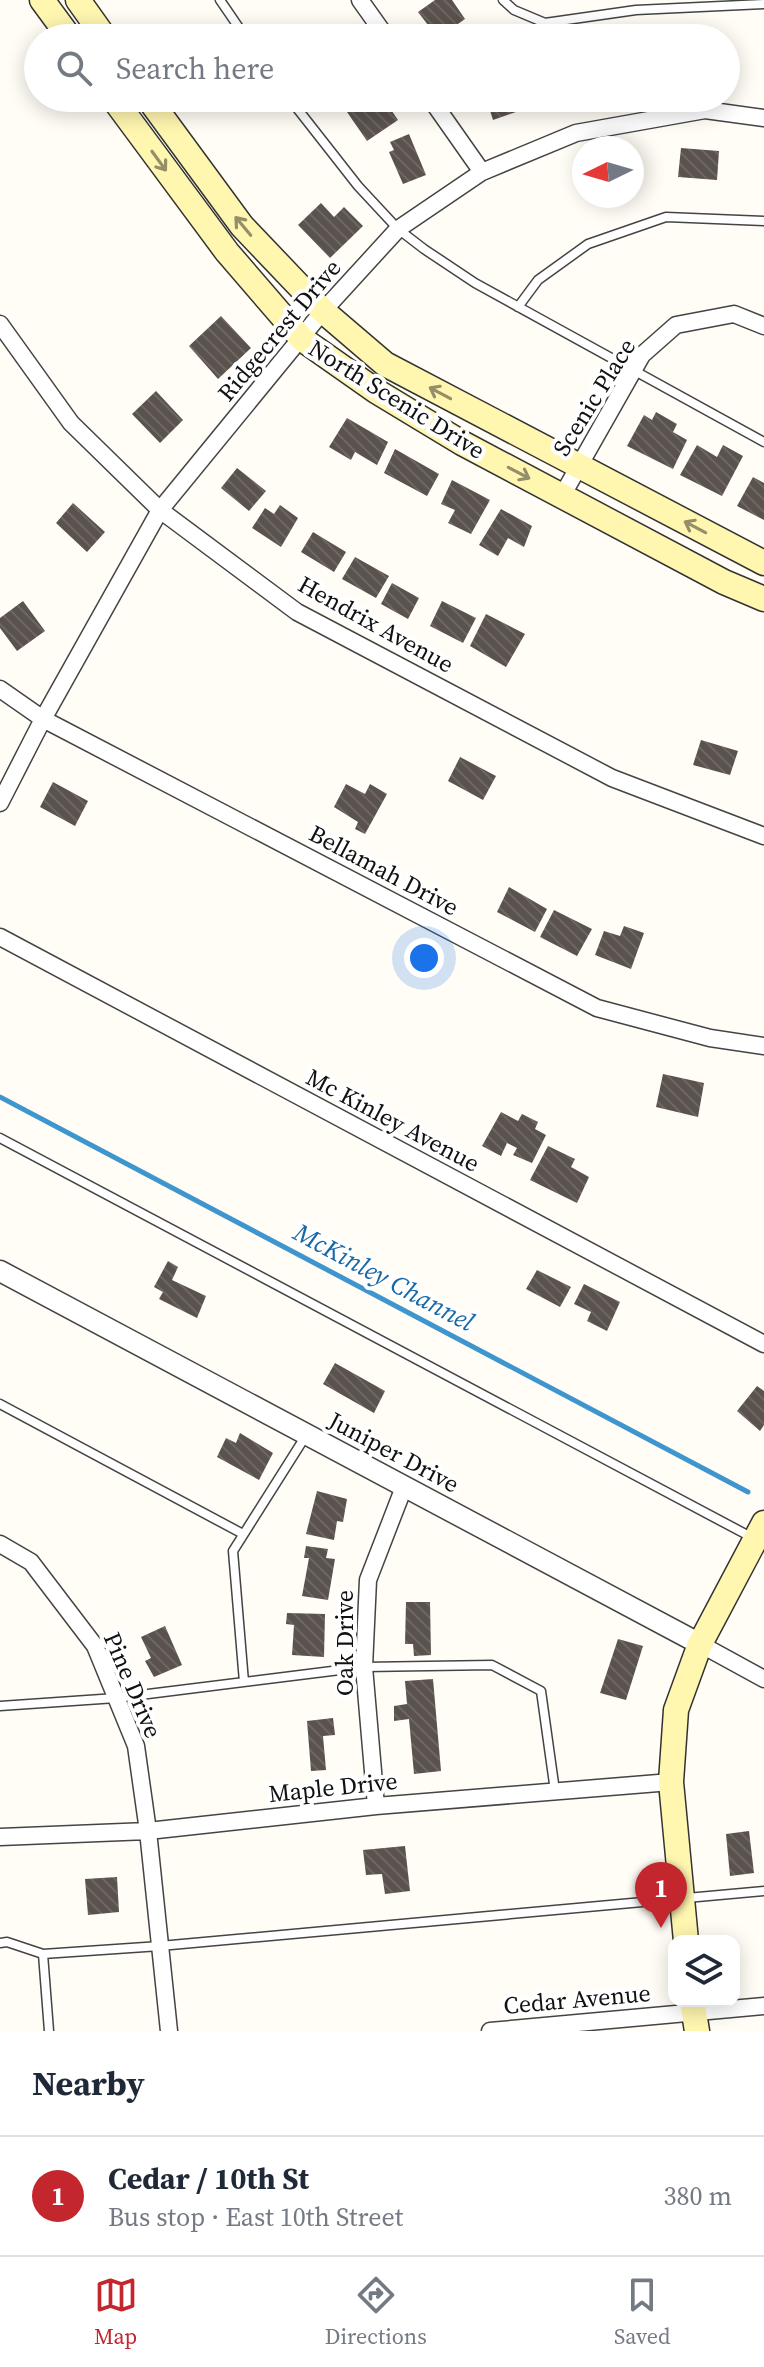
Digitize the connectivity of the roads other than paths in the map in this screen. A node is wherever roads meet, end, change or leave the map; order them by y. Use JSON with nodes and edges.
{"nodes":[{"id":1,"x":42,"y":0,"type":"edge"},
{"id":2,"x":78,"y":0,"type":"edge"},
{"id":3,"x":220,"y":0,"type":"edge"},
{"id":4,"x":360,"y":0,"type":"edge"},
{"id":5,"x":503,"y":0,"type":"edge"},
{"id":6,"x":764,"y":4,"type":"edge"},
{"id":7,"x":60,"y":24,"type":"edge"},
{"id":8,"x":95,"y":24,"type":"edge"},
{"id":9,"x":236,"y":24,"type":"edge"},
{"id":10,"x":377,"y":24,"type":"edge"},
{"id":11,"x":123,"y":112,"type":"edge"},
{"id":12,"x":158,"y":112,"type":"edge"},
{"id":13,"x":300,"y":112,"type":"edge"},
{"id":14,"x":440,"y":112,"type":"edge"},
{"id":15,"x":694,"y":112,"type":"edge"},
{"id":16,"x":720,"y":112,"type":"edge"},
{"id":17,"x":764,"y":118,"type":"edge"},
{"id":18,"x":482,"y":172,"type":"junction"},
{"id":19,"x":764,"y":221,"type":"edge"},
{"id":20,"x":398,"y":229,"type":"junction"},
{"id":21,"x":518,"y":307,"type":"junction"},
{"id":22,"x":323,"y":311,"type":"junction"},
{"id":23,"x":0,"y":324,"type":"edge"},
{"id":24,"x":764,"y":326,"type":"edge"},
{"id":25,"x":302,"y":339,"type":"junction"},
{"id":26,"x":633,"y":372,"type":"junction"},
{"id":27,"x":764,"y":442,"type":"edge"},
{"id":28,"x":579,"y":467,"type":"junction"},
{"id":29,"x":562,"y":496,"type":"junction"},
{"id":30,"x":160,"y":510,"type":"junction"},
{"id":31,"x":764,"y":563,"type":"edge"},
{"id":32,"x":764,"y":599,"type":"edge"},
{"id":33,"x":0,"y":689,"type":"edge"},
{"id":34,"x":43,"y":719,"type":"junction"},
{"id":35,"x":0,"y":803,"type":"edge"},
{"id":36,"x":764,"y":836,"type":"edge"},
{"id":37,"x":0,"y":937,"type":"edge"},
{"id":38,"x":764,"y":1046,"type":"edge"},
{"id":39,"x":0,"y":1138,"type":"edge"},
{"id":40,"x":0,"y":1271,"type":"edge"},
{"id":41,"x":764,"y":1344,"type":"edge"},
{"id":42,"x":0,"y":1404,"type":"edge"},
{"id":43,"x":307,"y":1435,"type":"junction"},
{"id":44,"x":404,"y":1487,"type":"junction"},
{"id":45,"x":243,"y":1534,"type":"junction"},
{"id":46,"x":761,"y":1535,"type":"edge"},
{"id":47,"x":0,"y":1544,"type":"edge"},
{"id":48,"x":700,"y":1644,"type":"junction"},
{"id":49,"x":364,"y":1667,"type":"junction"},
{"id":50,"x":764,"y":1679,"type":"edge"},
{"id":51,"x":244,"y":1682,"type":"junction"},
{"id":52,"x":116,"y":1698,"type":"junction"},
{"id":53,"x":0,"y":1706,"type":"edge"},
{"id":54,"x":671,"y":1782,"type":"junction"},
{"id":55,"x":555,"y":1792,"type":"junction"},
{"id":56,"x":376,"y":1806,"type":"junction"},
{"id":57,"x":148,"y":1831,"type":"junction"},
{"id":58,"x":0,"y":1837,"type":"edge"},
{"id":59,"x":764,"y":1891,"type":"edge"},
{"id":60,"x":682,"y":1898,"type":"junction"},
{"id":61,"x":685,"y":1935,"type":"edge"},
{"id":62,"x":0,"y":1943,"type":"edge"},
{"id":63,"x":160,"y":1946,"type":"junction"},
{"id":64,"x":43,"y":1954,"type":"junction"},
{"id":65,"x":764,"y":2006,"type":"edge"},
{"id":66,"x":694,"y":2015,"type":"edge"},
{"id":67,"x":49,"y":2031,"type":"edge"},
{"id":68,"x":169,"y":2031,"type":"edge"},
{"id":69,"x":490,"y":2031,"type":"edge"}],
"edges":[{"from":1,"to":7,"type":"main road"},
{"from":2,"to":8,"type":"main road"},
{"from":3,"to":9,"type":"lane"},
{"from":4,"to":10,"type":"street"},
{"from":5,"to":6,"type":"lane"},
{"from":11,"to":25,"type":"main road","name":"North Scenic Drive","one_way":true},
{"from":22,"to":12,"type":"main road","name":"North Scenic Drive","one_way":true},
{"from":13,"to":20,"type":"lane"},
{"from":14,"to":18,"type":"street"},
{"from":15,"to":18,"type":"street","name":"Ridgecrest Drive"},
{"from":16,"to":17,"type":"street","name":"Ridgecrest Drive"},
{"from":18,"to":20,"type":"street","name":"Ridgecrest Drive"},
{"from":19,"to":21,"type":"lane"},
{"from":20,"to":21,"type":"lane"},
{"from":20,"to":22,"type":"street","name":"Ridgecrest Drive"},
{"from":21,"to":26,"type":"lane"},
{"from":22,"to":25,"type":"street","name":"Ridgecrest Drive"},
{"from":28,"to":22,"type":"main road","name":"North Scenic Drive","one_way":true},
{"from":23,"to":30,"type":"street","name":"Hendrix Avenue"},
{"from":24,"to":26,"type":"street","name":"Scenic Place"},
{"from":25,"to":29,"type":"main road","name":"North Scenic Drive","one_way":true},
{"from":25,"to":30,"type":"street","name":"Ridgecrest Drive"},
{"from":26,"to":27,"type":"lane"},
{"from":26,"to":28,"type":"street","name":"Scenic Place"},
{"from":28,"to":29,"type":"street","name":"Scenic Place"},
{"from":31,"to":28,"type":"main road","name":"North Scenic Drive","one_way":true},
{"from":29,"to":32,"type":"main road","name":"North Scenic Drive"},
{"from":30,"to":34,"type":"street","name":"Ridgecrest Drive"},
{"from":30,"to":36,"type":"street","name":"Hendrix Avenue"},
{"from":33,"to":34,"type":"street","name":"Bellamah Drive"},
{"from":34,"to":35,"type":"street","name":"Ridgecrest Drive"},
{"from":34,"to":38,"type":"street","name":"Bellamah Drive"},
{"from":37,"to":41,"type":"street","name":"Mc Kinley Avenue"},
{"from":39,"to":46,"type":"lane"},
{"from":40,"to":43,"type":"street","name":"Juniper Drive"},
{"from":42,"to":45,"type":"lane"},
{"from":43,"to":44,"type":"street","name":"Juniper Drive"},
{"from":43,"to":45,"type":"lane"},
{"from":44,"to":48,"type":"street","name":"Juniper Drive"},
{"from":44,"to":49,"type":"street","name":"Oak Drive"},
{"from":45,"to":51,"type":"lane"},
{"from":46,"to":48,"type":"main road"},
{"from":47,"to":52,"type":"street","name":"Pine Drive"},
{"from":48,"to":50,"type":"street","name":"Juniper Drive"},
{"from":48,"to":54,"type":"main road"},
{"from":49,"to":51,"type":"lane"},
{"from":49,"to":55,"type":"lane"},
{"from":49,"to":56,"type":"street","name":"Oak Drive"},
{"from":51,"to":52,"type":"lane"},
{"from":52,"to":53,"type":"lane"},
{"from":52,"to":57,"type":"street","name":"Pine Drive"},
{"from":54,"to":55,"type":"street","name":"Maple Drive"},
{"from":54,"to":60,"type":"main road"},
{"from":55,"to":56,"type":"street","name":"Maple Drive"},
{"from":56,"to":57,"type":"street","name":"Maple Drive"},
{"from":57,"to":58,"type":"street","name":"Maple Drive"},
{"from":57,"to":63,"type":"street","name":"Pine Drive"},
{"from":59,"to":60,"type":"lane"},
{"from":60,"to":61,"type":"main road"},
{"from":60,"to":63,"type":"lane"},
{"from":62,"to":64,"type":"lane"},
{"from":63,"to":64,"type":"lane"},
{"from":63,"to":68,"type":"street","name":"Pine Drive"},
{"from":64,"to":67,"type":"lane"},
{"from":65,"to":66,"type":"street","name":"Cedar Avenue"},
{"from":66,"to":69,"type":"street","name":"Cedar Avenue"}]}
